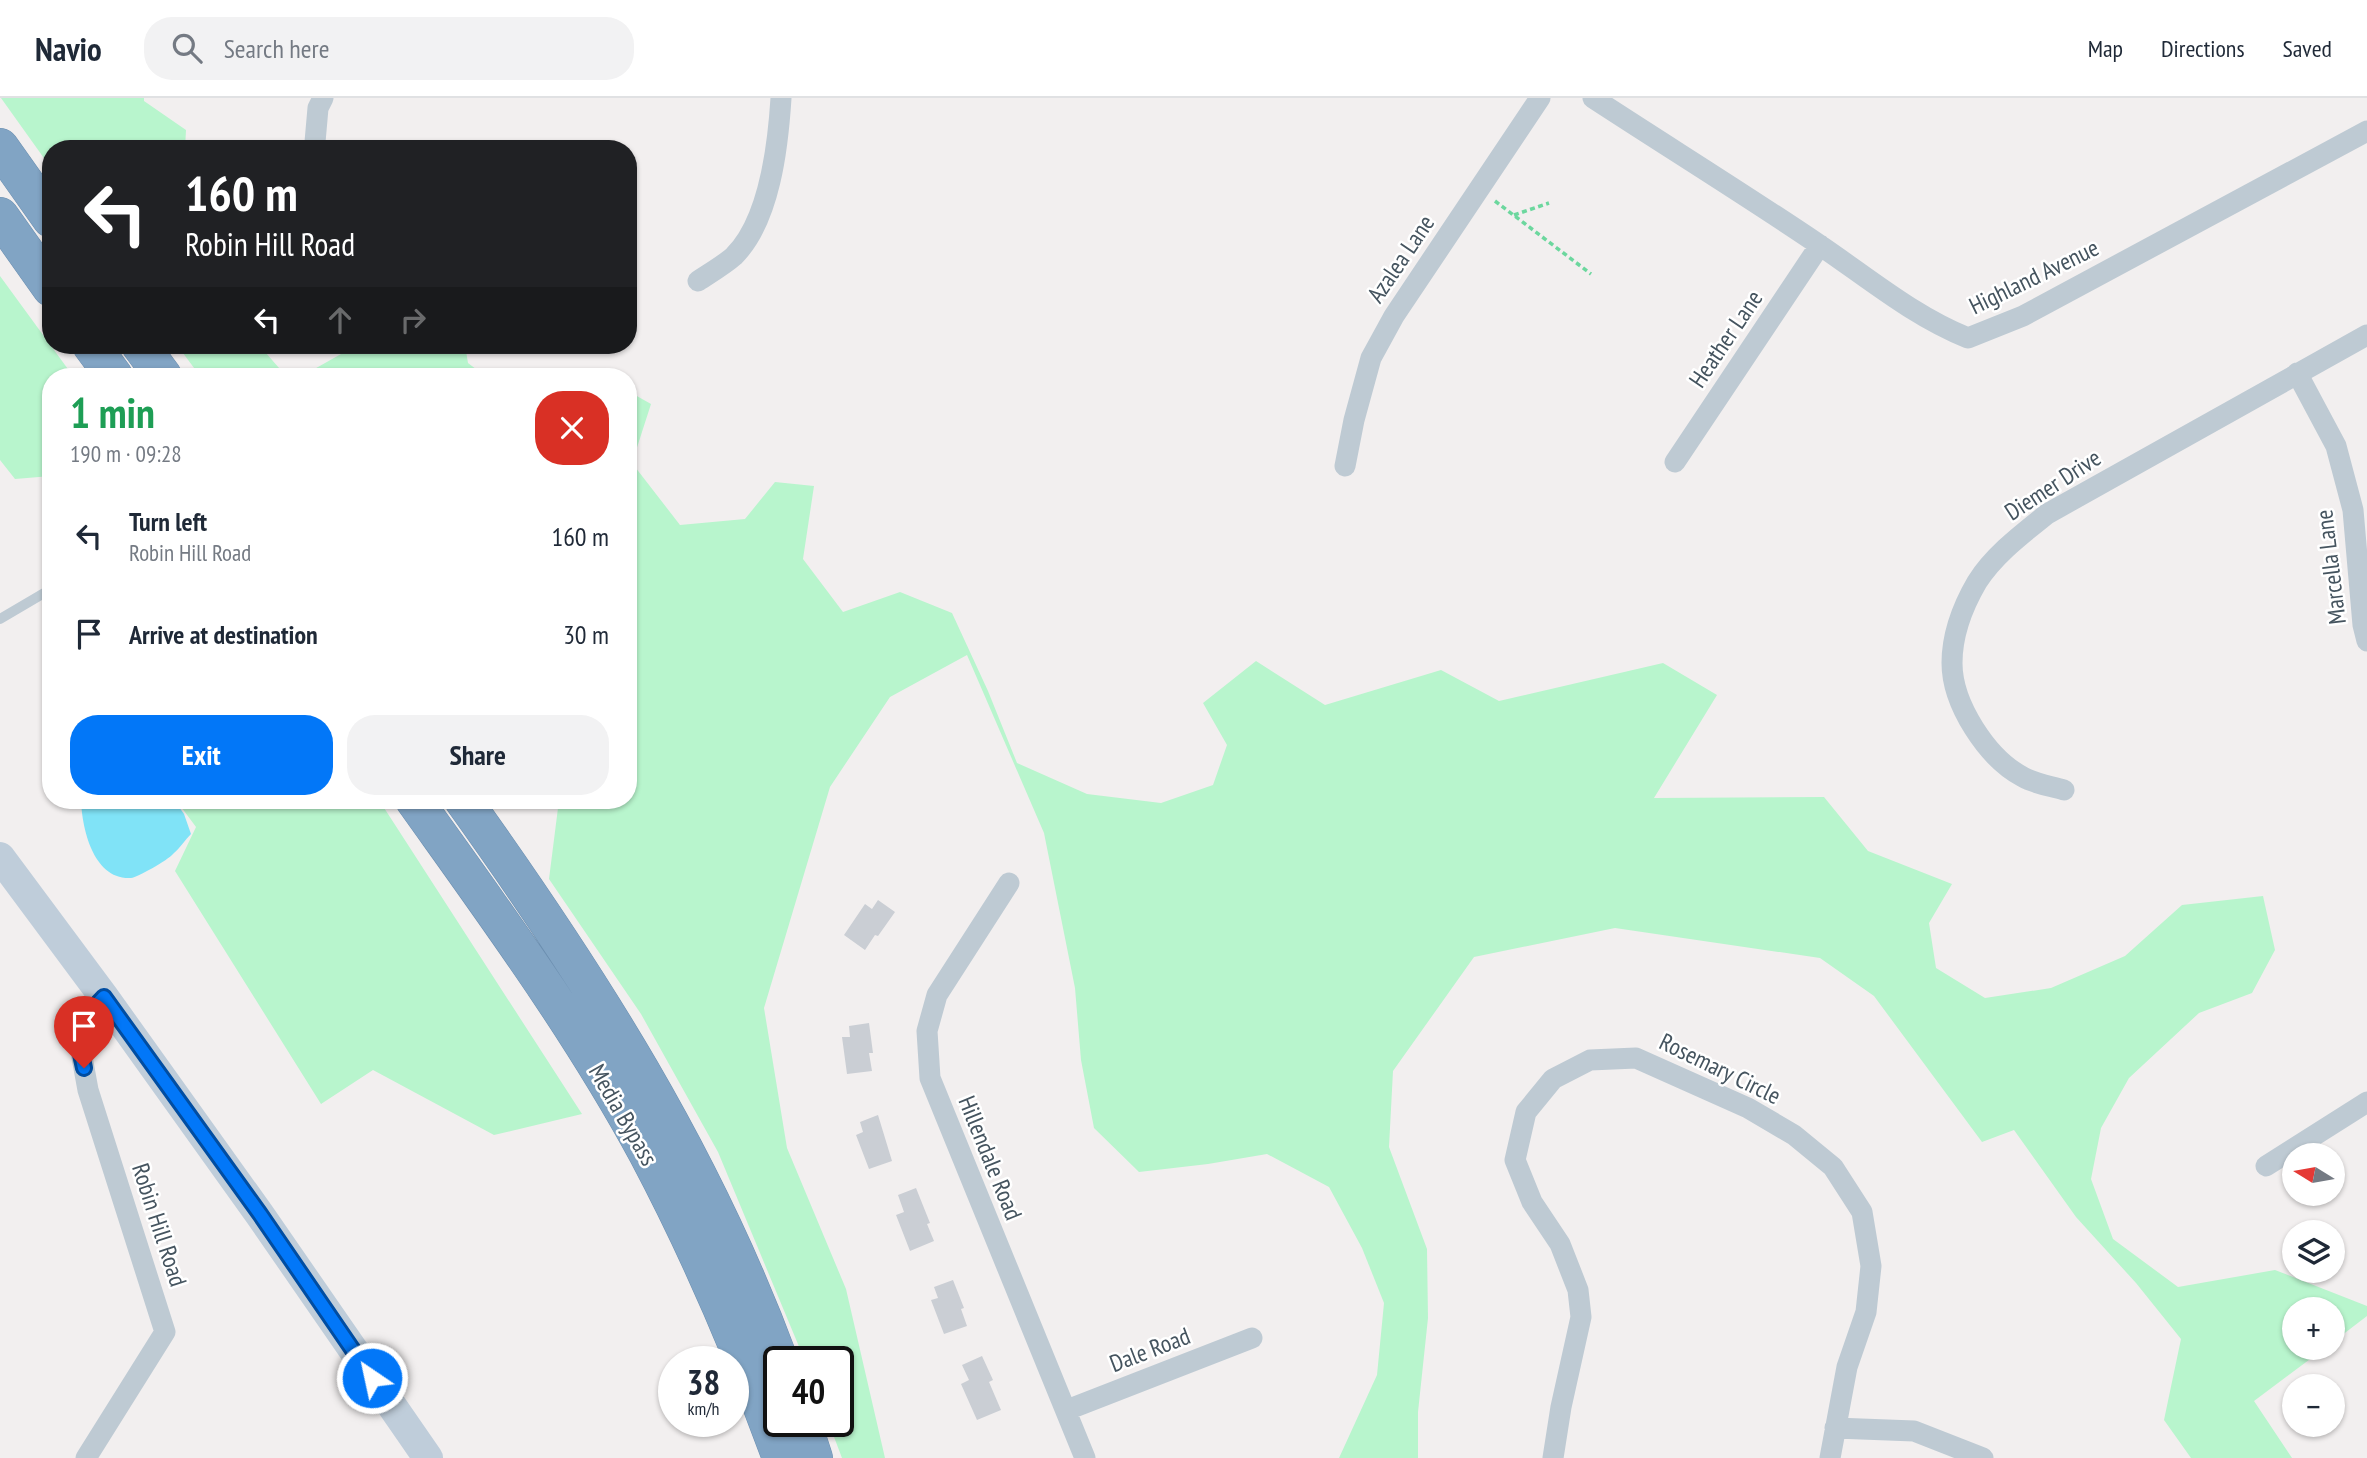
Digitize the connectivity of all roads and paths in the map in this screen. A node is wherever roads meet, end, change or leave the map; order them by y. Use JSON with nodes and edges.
{"nodes":[{"id":1,"x":323,"y":98,"type":"edge"},
{"id":2,"x":781,"y":98,"type":"edge"},
{"id":3,"x":1540,"y":98,"type":"edge"},
{"id":4,"x":1593,"y":98,"type":"edge"},
{"id":5,"x":2367,"y":131,"type":"edge"},
{"id":6,"x":315,"y":140,"type":"edge"},
{"id":7,"x":0,"y":147,"type":"edge"},
{"id":8,"x":1479,"y":188,"type":"junction"},
{"id":9,"x":1549,"y":203,"type":"dead end"},
{"id":10,"x":42,"y":206,"type":"edge"},
{"id":11,"x":1514,"y":215,"type":"junction"},
{"id":12,"x":0,"y":216,"type":"edge"},
{"id":13,"x":1820,"y":245,"type":"junction"},
{"id":14,"x":1591,"y":274,"type":"dead end"},
{"id":15,"x":42,"y":275,"type":"edge"},
{"id":16,"x":698,"y":281,"type":"dead end"},
{"id":17,"x":2367,"y":335,"type":"edge"},
{"id":18,"x":2297,"y":373,"type":"junction"},
{"id":19,"x":1675,"y":462,"type":"dead end"},
{"id":20,"x":1345,"y":466,"type":"dead end"},
{"id":21,"x":42,"y":594,"type":"edge"},
{"id":22,"x":0,"y":620,"type":"edge"},
{"id":23,"x":2367,"y":641,"type":"edge"},
{"id":24,"x":2064,"y":790,"type":"dead end"},
{"id":25,"x":420,"y":809,"type":"edge"},
{"id":26,"x":469,"y":809,"type":"edge"},
{"id":27,"x":0,"y":857,"type":"edge"},
{"id":28,"x":1009,"y":883,"type":"dead end"},
{"id":29,"x":104,"y":997,"type":"junction"},
{"id":30,"x":2367,"y":1102,"type":"edge"},
{"id":31,"x":2266,"y":1166,"type":"dead end"},
{"id":32,"x":1252,"y":1338,"type":"dead end"},
{"id":33,"x":774,"y":1346,"type":"edge"},
{"id":34,"x":1067,"y":1410,"type":"junction"},
{"id":35,"x":1835,"y":1428,"type":"junction"},
{"id":36,"x":807,"y":1437,"type":"edge"},
{"id":37,"x":86,"y":1458,"type":"edge"},
{"id":38,"x":428,"y":1458,"type":"edge"},
{"id":39,"x":781,"y":1458,"type":"edge"},
{"id":40,"x":814,"y":1458,"type":"edge"},
{"id":41,"x":1085,"y":1458,"type":"edge"},
{"id":42,"x":1553,"y":1458,"type":"edge"},
{"id":43,"x":1830,"y":1458,"type":"edge"},
{"id":44,"x":1983,"y":1458,"type":"edge"}],
"edges":[{"from":1,"to":6,"type":"street"},
{"from":2,"to":16,"type":"street"},
{"from":3,"to":8,"type":"street","name":"Azalea Lane"},
{"from":4,"to":13,"type":"street","name":"Highland Avenue"},
{"from":5,"to":13,"type":"street","name":"Highland Avenue"},
{"from":7,"to":10,"type":"highway"},
{"from":8,"to":11,"type":"path"},
{"from":8,"to":20,"type":"street","name":"Azalea Lane"},
{"from":9,"to":11,"type":"path"},
{"from":11,"to":14,"type":"path"},
{"from":12,"to":15,"type":"highway"},
{"from":13,"to":19,"type":"street","name":"Heather Lane"},
{"from":17,"to":18,"type":"street","name":"Diemer Drive"},
{"from":18,"to":23,"type":"street","name":"Marcella Lane"},
{"from":18,"to":24,"type":"street","name":"Diemer Drive"},
{"from":21,"to":22,"type":"lane"},
{"from":25,"to":39,"type":"highway","name":"Media Bypass"},
{"from":26,"to":33,"type":"highway","name":"Media Bypass"},
{"from":27,"to":29,"type":"street"},
{"from":28,"to":34,"type":"street","name":"Hillendale Road"},
{"from":29,"to":37,"type":"street","name":"Robin Hill Road"},
{"from":29,"to":38,"type":"street"},
{"from":30,"to":31,"type":"street"},
{"from":32,"to":34,"type":"street","name":"Dale Road"},
{"from":34,"to":41,"type":"street","name":"Hillendale Road"},
{"from":35,"to":42,"type":"street","name":"Rosemary Circle"},
{"from":35,"to":43,"type":"street","name":"Rosemary Circle"},
{"from":35,"to":44,"type":"street"},
{"from":36,"to":40,"type":"highway"}]}
